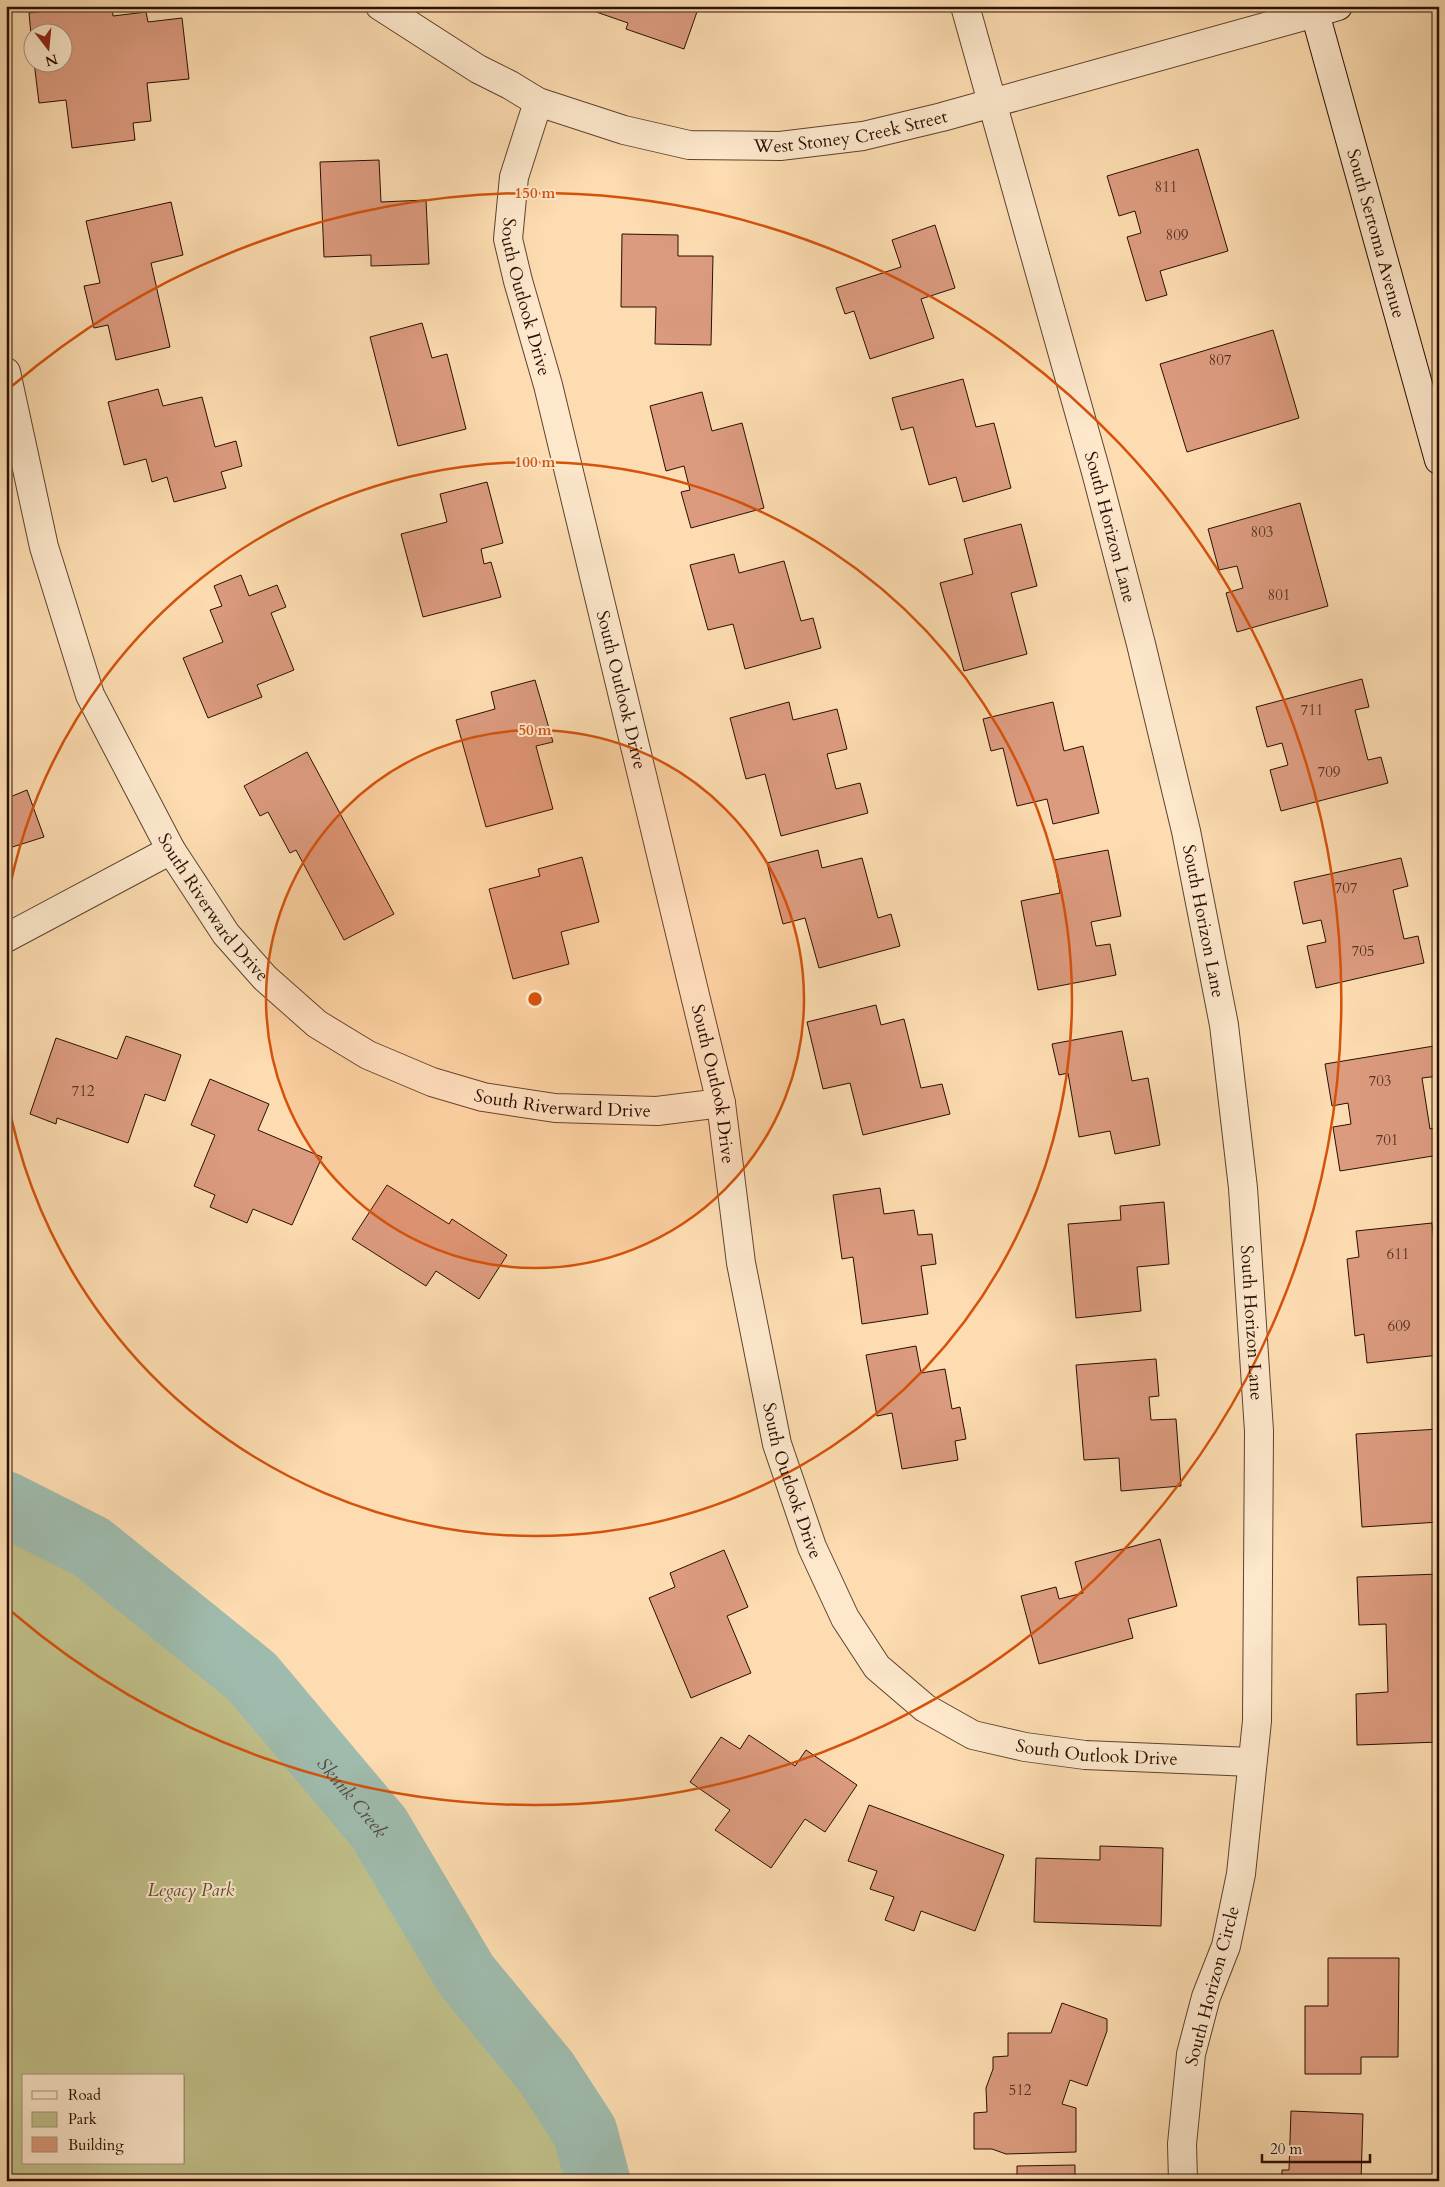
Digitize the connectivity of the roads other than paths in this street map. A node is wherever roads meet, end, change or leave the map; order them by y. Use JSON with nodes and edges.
{"nodes":[{"id":1,"x":380,"y":6,"type":"edge"},
{"id":2,"x":965,"y":6,"type":"edge"},
{"id":3,"x":1322,"y":8,"type":"edge"},
{"id":4,"x":538,"y":102,"type":"junction"},
{"id":5,"x":993,"y":103,"type":"junction"},
{"id":6,"x":6,"y":372,"type":"edge"},
{"id":7,"x":1439,"y":460,"type":"edge"},
{"id":8,"x":171,"y":850,"type":"junction"},
{"id":9,"x":6,"y":938,"type":"edge"},
{"id":10,"x":721,"y":1103,"type":"junction"},
{"id":11,"x":1252,"y":1762,"type":"junction"},
{"id":12,"x":1183,"y":2181,"type":"edge"}],
"edges":[{"from":1,"to":4,"type":"street","name":"West Stoney Creek Street"},
{"from":2,"to":5,"type":"street","name":"South Horizon Lane"},
{"from":3,"to":5,"type":"street","name":"West Stoney Creek Street"},
{"from":3,"to":7,"type":"street","name":"South Sertoma Avenue"},
{"from":4,"to":5,"type":"street","name":"West Stoney Creek Street"},
{"from":4,"to":10,"type":"street","name":"South Outlook Drive"},
{"from":5,"to":11,"type":"street","name":"South Horizon Lane"},
{"from":6,"to":8,"type":"street","name":"South Riverward Drive"},
{"from":8,"to":9,"type":"street"},
{"from":8,"to":10,"type":"street","name":"South Riverward Drive"},
{"from":10,"to":11,"type":"street","name":"South Outlook Drive"},
{"from":11,"to":12,"type":"street","name":"South Horizon Circle"}]}
